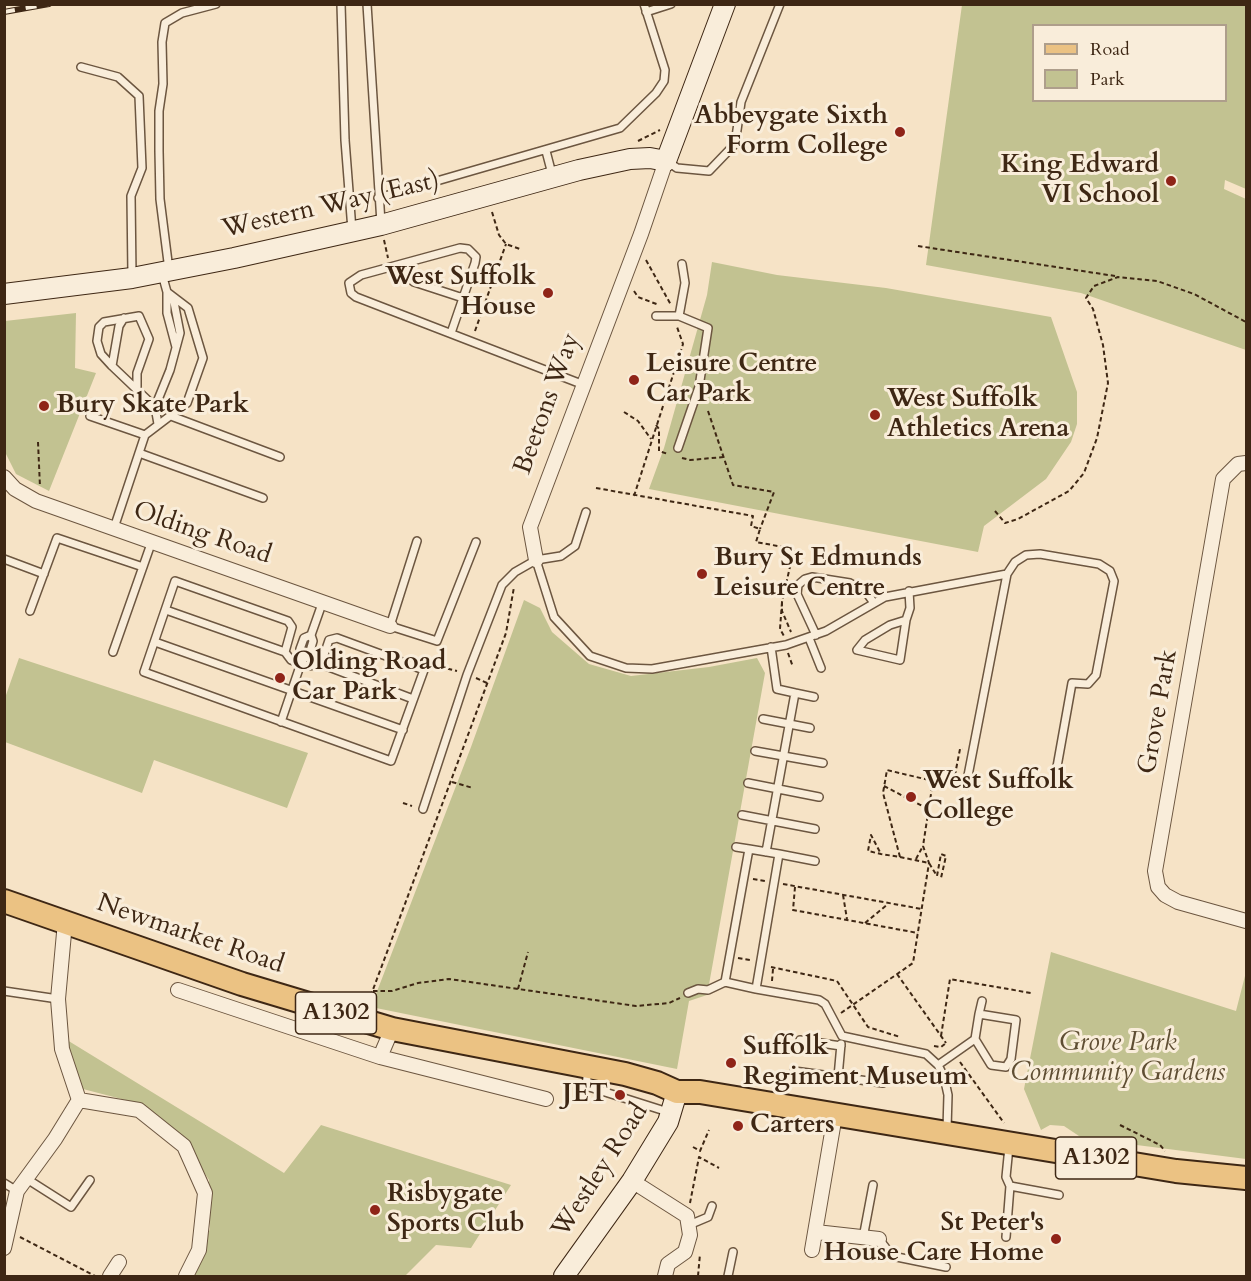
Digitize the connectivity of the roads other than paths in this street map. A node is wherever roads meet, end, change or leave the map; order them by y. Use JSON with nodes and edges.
{"nodes":[{"id":1,"x":216,"y":4,"type":"edge"},
{"id":2,"x":342,"y":4,"type":"edge"},
{"id":3,"x":367,"y":4,"type":"edge"},
{"id":4,"x":671,"y":4,"type":"edge"},
{"id":5,"x":725,"y":4,"type":"edge"},
{"id":6,"x":780,"y":4,"type":"edge"},
{"id":7,"x":645,"y":8,"type":"edge"},
{"id":8,"x":81,"y":67,"type":"dead end"},
{"id":9,"x":546,"y":151,"type":"junction"},
{"id":10,"x":666,"y":160,"type":"junction"},
{"id":11,"x":553,"y":177,"type":"junction"},
{"id":12,"x":378,"y":198,"type":"junction"},
{"id":13,"x":352,"y":233,"type":"junction"},
{"id":14,"x":382,"y":233,"type":"junction"},
{"id":15,"x":682,"y":264,"type":"dead end"},
{"id":16,"x":400,"y":265,"type":"junction"},
{"id":17,"x":165,"y":271,"type":"junction"},
{"id":18,"x":132,"y":278,"type":"junction"},
{"id":19,"x":4,"y":294,"type":"edge"},
{"id":20,"x":170,"y":295,"type":"junction"},
{"id":21,"x":463,"y":298,"type":"junction"},
{"id":22,"x":656,"y":316,"type":"dead end"},
{"id":23,"x":676,"y":316,"type":"junction"},
{"id":24,"x":123,"y":318,"type":"junction"},
{"id":25,"x":451,"y":333,"type":"junction"},
{"id":26,"x":112,"y":366,"type":"junction"},
{"id":27,"x":584,"y":385,"type":"junction"},
{"id":28,"x":137,"y":389,"type":"junction"},
{"id":29,"x":155,"y":407,"type":"junction"},
{"id":30,"x":90,"y":416,"type":"dead end"},
{"id":31,"x":171,"y":416,"type":"junction"},
{"id":32,"x":158,"y":424,"type":"junction"},
{"id":33,"x":145,"y":435,"type":"junction"},
{"id":34,"x":678,"y":448,"type":"dead end"},
{"id":35,"x":139,"y":453,"type":"junction"},
{"id":36,"x":280,"y":457,"type":"dead end"},
{"id":37,"x":1246,"y":463,"type":"edge"},
{"id":38,"x":4,"y":477,"type":"edge"},
{"id":39,"x":263,"y":498,"type":"dead end"},
{"id":40,"x":586,"y":512,"type":"dead end"},
{"id":41,"x":114,"y":528,"type":"junction"},
{"id":42,"x":152,"y":541,"type":"junction"},
{"id":43,"x":417,"y":541,"type":"dead end"},
{"id":44,"x":476,"y":542,"type":"dead end"},
{"id":45,"x":4,"y":559,"type":"edge"},
{"id":46,"x":536,"y":560,"type":"junction"},
{"id":47,"x":143,"y":567,"type":"junction"},
{"id":48,"x":44,"y":574,"type":"junction"},
{"id":49,"x":1007,"y":574,"type":"junction"},
{"id":50,"x":909,"y":591,"type":"junction"},
{"id":51,"x":323,"y":601,"type":"junction"},
{"id":52,"x":874,"y":603,"type":"junction"},
{"id":53,"x":166,"y":610,"type":"junction"},
{"id":54,"x":30,"y":611,"type":"dead end"},
{"id":55,"x":906,"y":620,"type":"junction"},
{"id":56,"x":390,"y":626,"type":"junction"},
{"id":57,"x":813,"y":636,"type":"junction"},
{"id":58,"x":155,"y":642,"type":"junction"},
{"id":59,"x":771,"y":647,"type":"junction"},
{"id":60,"x":113,"y":652,"type":"dead end"},
{"id":61,"x":285,"y":652,"type":"junction"},
{"id":62,"x":301,"y":663,"type":"junction"},
{"id":63,"x":321,"y":664,"type":"junction"},
{"id":64,"x":821,"y":668,"type":"dead end"},
{"id":65,"x":291,"y":690,"type":"junction"},
{"id":66,"x":795,"y":693,"type":"junction"},
{"id":67,"x":814,"y":697,"type":"dead end"},
{"id":68,"x":413,"y":699,"type":"junction"},
{"id":69,"x":763,"y":719,"type":"dead end"},
{"id":70,"x":281,"y":722,"type":"junction"},
{"id":71,"x":790,"y":724,"type":"junction"},
{"id":72,"x":810,"y":728,"type":"dead end"},
{"id":73,"x":403,"y":730,"type":"junction"},
{"id":74,"x":755,"y":751,"type":"dead end"},
{"id":75,"x":784,"y":757,"type":"junction"},
{"id":76,"x":823,"y":763,"type":"dead end"},
{"id":77,"x":1055,"y":778,"type":"dead end"},
{"id":78,"x":747,"y":783,"type":"dead end"},
{"id":79,"x":966,"y":786,"type":"dead end"},
{"id":80,"x":779,"y":789,"type":"junction"},
{"id":81,"x":819,"y":796,"type":"dead end"},
{"id":82,"x":423,"y":809,"type":"dead end"},
{"id":83,"x":742,"y":815,"type":"dead end"},
{"id":84,"x":772,"y":821,"type":"junction"},
{"id":85,"x":815,"y":829,"type":"dead end"},
{"id":86,"x":736,"y":847,"type":"dead end"},
{"id":87,"x":749,"y":849,"type":"junction"},
{"id":88,"x":766,"y":852,"type":"junction"},
{"id":89,"x":779,"y":854,"type":"junction"},
{"id":90,"x":815,"y":861,"type":"dead end"},
{"id":91,"x":4,"y":901,"type":"edge"},
{"id":92,"x":1246,"y":921,"type":"edge"},
{"id":93,"x":66,"y":922,"type":"junction"},
{"id":94,"x":725,"y":982,"type":"junction"},
{"id":95,"x":756,"y":989,"type":"junction"},
{"id":96,"x":178,"y":990,"type":"dead end"},
{"id":97,"x":4,"y":991,"type":"edge"},
{"id":98,"x":688,"y":993,"type":"road end"},
{"id":99,"x":58,"y":999,"type":"junction"},
{"id":100,"x":982,"y":1001,"type":"dead end"},
{"id":101,"x":979,"y":1014,"type":"junction"},
{"id":102,"x":392,"y":1029,"type":"junction"},
{"id":103,"x":842,"y":1036,"type":"junction"},
{"id":104,"x":975,"y":1039,"type":"junction"},
{"id":105,"x":800,"y":1040,"type":"dead end"},
{"id":106,"x":841,"y":1046,"type":"junction"},
{"id":107,"x":380,"y":1057,"type":"junction"},
{"id":108,"x":938,"y":1065,"type":"junction"},
{"id":109,"x":794,"y":1071,"type":"dead end"},
{"id":110,"x":838,"y":1077,"type":"junction"},
{"id":111,"x":883,"y":1083,"type":"dead end"},
{"id":112,"x":79,"y":1100,"type":"junction"},
{"id":113,"x":546,"y":1100,"type":"dead end"},
{"id":114,"x":674,"y":1102,"type":"junction"},
{"id":115,"x":835,"y":1115,"type":"junction"},
{"id":116,"x":947,"y":1134,"type":"junction"},
{"id":117,"x":1009,"y":1145,"type":"junction"},
{"id":118,"x":1246,"y":1178,"type":"edge"},
{"id":119,"x":27,"y":1179,"type":"junction"},
{"id":120,"x":90,"y":1179,"type":"dead end"},
{"id":121,"x":632,"y":1181,"type":"junction"},
{"id":122,"x":4,"y":1183,"type":"edge"},
{"id":123,"x":873,"y":1185,"type":"dead end"},
{"id":124,"x":1010,"y":1186,"type":"junction"},
{"id":125,"x":17,"y":1191,"type":"junction"},
{"id":126,"x":1059,"y":1195,"type":"dead end"},
{"id":127,"x":712,"y":1206,"type":"dead end"},
{"id":128,"x":689,"y":1225,"type":"junction"},
{"id":129,"x":816,"y":1232,"type":"junction"},
{"id":130,"x":1006,"y":1237,"type":"dead end"},
{"id":131,"x":863,"y":1238,"type":"junction"},
{"id":132,"x":879,"y":1239,"type":"joint"},
{"id":133,"x":6,"y":1241,"type":"edge"},
{"id":134,"x":812,"y":1250,"type":"dead end"},
{"id":135,"x":733,"y":1252,"type":"dead end"},
{"id":136,"x":119,"y":1262,"type":"dead end"},
{"id":137,"x":946,"y":1267,"type":"dead end"},
{"id":138,"x":110,"y":1276,"type":"edge"},
{"id":139,"x":186,"y":1276,"type":"edge"},
{"id":140,"x":564,"y":1276,"type":"edge"},
{"id":141,"x":664,"y":1276,"type":"edge"},
{"id":142,"x":728,"y":1276,"type":"edge"}],
"edges":[{"from":1,"to":17,"type":"lane"},
{"from":2,"to":13,"type":"lane"},
{"from":3,"to":12,"type":"lane"},
{"from":4,"to":7,"type":"lane"},
{"from":5,"to":10,"type":"street","name":"Beetons Way"},
{"from":6,"to":10,"type":"lane"},
{"from":7,"to":9,"type":"lane"},
{"from":8,"to":18,"type":"lane"},
{"from":9,"to":11,"type":"lane"},
{"from":9,"to":12,"type":"lane"},
{"from":10,"to":11,"type":"street","name":"Western Way (East)"},
{"from":10,"to":27,"type":"street","name":"Beetons Way"},
{"from":11,"to":14,"type":"street","name":"Western Way (East)"},
{"from":12,"to":14,"type":"lane"},
{"from":13,"to":14,"type":"street","name":"Western Way (East)"},
{"from":13,"to":17,"type":"street","name":"Western Way (East)"},
{"from":15,"to":23,"type":"lane"},
{"from":16,"to":21,"type":"lane"},
{"from":16,"to":21,"type":"lane"},
{"from":16,"to":25,"type":"lane"},
{"from":17,"to":18,"type":"street","name":"Western Way (East)"},
{"from":17,"to":20,"type":"lane"},
{"from":18,"to":19,"type":"street","name":"Western Way (East)"},
{"from":20,"to":29,"type":"lane"},
{"from":20,"to":31,"type":"lane"},
{"from":21,"to":25,"type":"lane"},
{"from":22,"to":23,"type":"lane"},
{"from":23,"to":34,"type":"lane"},
{"from":24,"to":26,"type":"lane"},
{"from":24,"to":26,"type":"lane"},
{"from":24,"to":28,"type":"lane"},
{"from":25,"to":27,"type":"lane"},
{"from":26,"to":28,"type":"lane"},
{"from":27,"to":46,"type":"street","name":"Beetons Way"},
{"from":28,"to":29,"type":"lane"},
{"from":29,"to":32,"type":"lane"},
{"from":30,"to":33,"type":"lane"},
{"from":31,"to":32,"type":"lane"},
{"from":31,"to":36,"type":"lane"},
{"from":32,"to":33,"type":"lane"},
{"from":33,"to":35,"type":"lane"},
{"from":35,"to":39,"type":"lane"},
{"from":35,"to":41,"type":"lane"},
{"from":37,"to":92,"type":"street","name":"Grove Park"},
{"from":38,"to":41,"type":"street","name":"Olding Road"},
{"from":40,"to":46,"type":"lane"},
{"from":41,"to":42,"type":"street","name":"Olding Road"},
{"from":42,"to":47,"type":"lane"},
{"from":42,"to":51,"type":"street","name":"Olding Road"},
{"from":43,"to":56,"type":"lane"},
{"from":44,"to":56,"type":"lane"},
{"from":45,"to":48,"type":"lane"},
{"from":46,"to":59,"type":"lane"},
{"from":46,"to":82,"type":"lane"},
{"from":47,"to":48,"type":"lane"},
{"from":47,"to":60,"type":"lane"},
{"from":48,"to":54,"type":"lane"},
{"from":49,"to":50,"type":"lane"},
{"from":49,"to":77,"type":"lane"},
{"from":49,"to":79,"type":"lane"},
{"from":50,"to":52,"type":"lane"},
{"from":50,"to":55,"type":"lane"},
{"from":51,"to":56,"type":"street","name":"Olding Road"},
{"from":51,"to":62,"type":"lane"},
{"from":52,"to":57,"type":"lane"},
{"from":52,"to":57,"type":"lane"},
{"from":53,"to":58,"type":"lane"},
{"from":53,"to":61,"type":"lane"},
{"from":53,"to":61,"type":"lane"},
{"from":55,"to":55,"type":"lane"},
{"from":57,"to":59,"type":"lane"},
{"from":57,"to":64,"type":"lane"},
{"from":58,"to":65,"type":"lane"},
{"from":58,"to":70,"type":"lane"},
{"from":59,"to":66,"type":"lane"},
{"from":61,"to":62,"type":"lane"},
{"from":62,"to":63,"type":"lane"},
{"from":62,"to":65,"type":"lane"},
{"from":63,"to":68,"type":"lane"},
{"from":63,"to":68,"type":"lane"},
{"from":65,"to":70,"type":"lane"},
{"from":65,"to":73,"type":"lane"},
{"from":66,"to":67,"type":"lane"},
{"from":66,"to":71,"type":"lane"},
{"from":68,"to":73,"type":"lane"},
{"from":69,"to":71,"type":"lane"},
{"from":70,"to":73,"type":"lane"},
{"from":71,"to":72,"type":"lane"},
{"from":71,"to":75,"type":"lane"},
{"from":74,"to":75,"type":"lane"},
{"from":75,"to":76,"type":"lane"},
{"from":75,"to":80,"type":"lane"},
{"from":78,"to":80,"type":"lane"},
{"from":80,"to":81,"type":"lane"},
{"from":80,"to":84,"type":"lane"},
{"from":83,"to":84,"type":"lane"},
{"from":84,"to":85,"type":"lane"},
{"from":84,"to":88,"type":"lane"},
{"from":86,"to":87,"type":"lane"},
{"from":87,"to":88,"type":"lane"},
{"from":87,"to":94,"type":"lane"},
{"from":88,"to":89,"type":"lane"},
{"from":89,"to":90,"type":"lane"},
{"from":89,"to":95,"type":"lane"},
{"from":91,"to":93,"type":"main road","name":"Newmarket Road","number":"A1302"},
{"from":93,"to":99,"type":"street"},
{"from":93,"to":102,"type":"main road","name":"Newmarket Road","number":"A1302"},
{"from":94,"to":95,"type":"lane"},
{"from":94,"to":98,"type":"lane"},
{"from":95,"to":103,"type":"lane"},
{"from":96,"to":107,"type":"street"},
{"from":97,"to":99,"type":"lane"},
{"from":99,"to":112,"type":"street"},
{"from":100,"to":101,"type":"lane"},
{"from":101,"to":104,"type":"lane"},
{"from":101,"to":104,"type":"lane"},
{"from":102,"to":107,"type":"street"},
{"from":102,"to":114,"type":"main road","name":"Newmarket Road","number":"A1302"},
{"from":103,"to":106,"type":"lane"},
{"from":103,"to":108,"type":"lane"},
{"from":104,"to":108,"type":"lane"},
{"from":105,"to":106,"type":"lane"},
{"from":106,"to":110,"type":"lane"},
{"from":107,"to":113,"type":"street"},
{"from":108,"to":116,"type":"lane"},
{"from":109,"to":110,"type":"lane"},
{"from":110,"to":111,"type":"lane"},
{"from":112,"to":119,"type":"street"},
{"from":112,"to":139,"type":"street"},
{"from":114,"to":115,"type":"main road","number":"A1302"},
{"from":114,"to":121,"type":"street","name":"Westley Road"},
{"from":115,"to":116,"type":"main road","number":"A1302"},
{"from":115,"to":129,"type":"street"},
{"from":116,"to":117,"type":"main road","number":"A1302"},
{"from":117,"to":118,"type":"main road","number":"A1302"},
{"from":117,"to":124,"type":"lane"},
{"from":119,"to":120,"type":"lane"},
{"from":119,"to":125,"type":"street"},
{"from":121,"to":128,"type":"street"},
{"from":121,"to":140,"type":"street","name":"Westley Road"},
{"from":122,"to":125,"type":"lane"},
{"from":123,"to":131,"type":"lane"},
{"from":124,"to":126,"type":"lane"},
{"from":124,"to":130,"type":"lane"},
{"from":125,"to":133,"type":"street"},
{"from":127,"to":128,"type":"lane"},
{"from":128,"to":141,"type":"street"},
{"from":129,"to":131,"type":"street"},
{"from":129,"to":134,"type":"street"},
{"from":131,"to":132,"type":"street"},
{"from":132,"to":137,"type":"lane"},
{"from":135,"to":142,"type":"lane"},
{"from":136,"to":138,"type":"street"}]}
